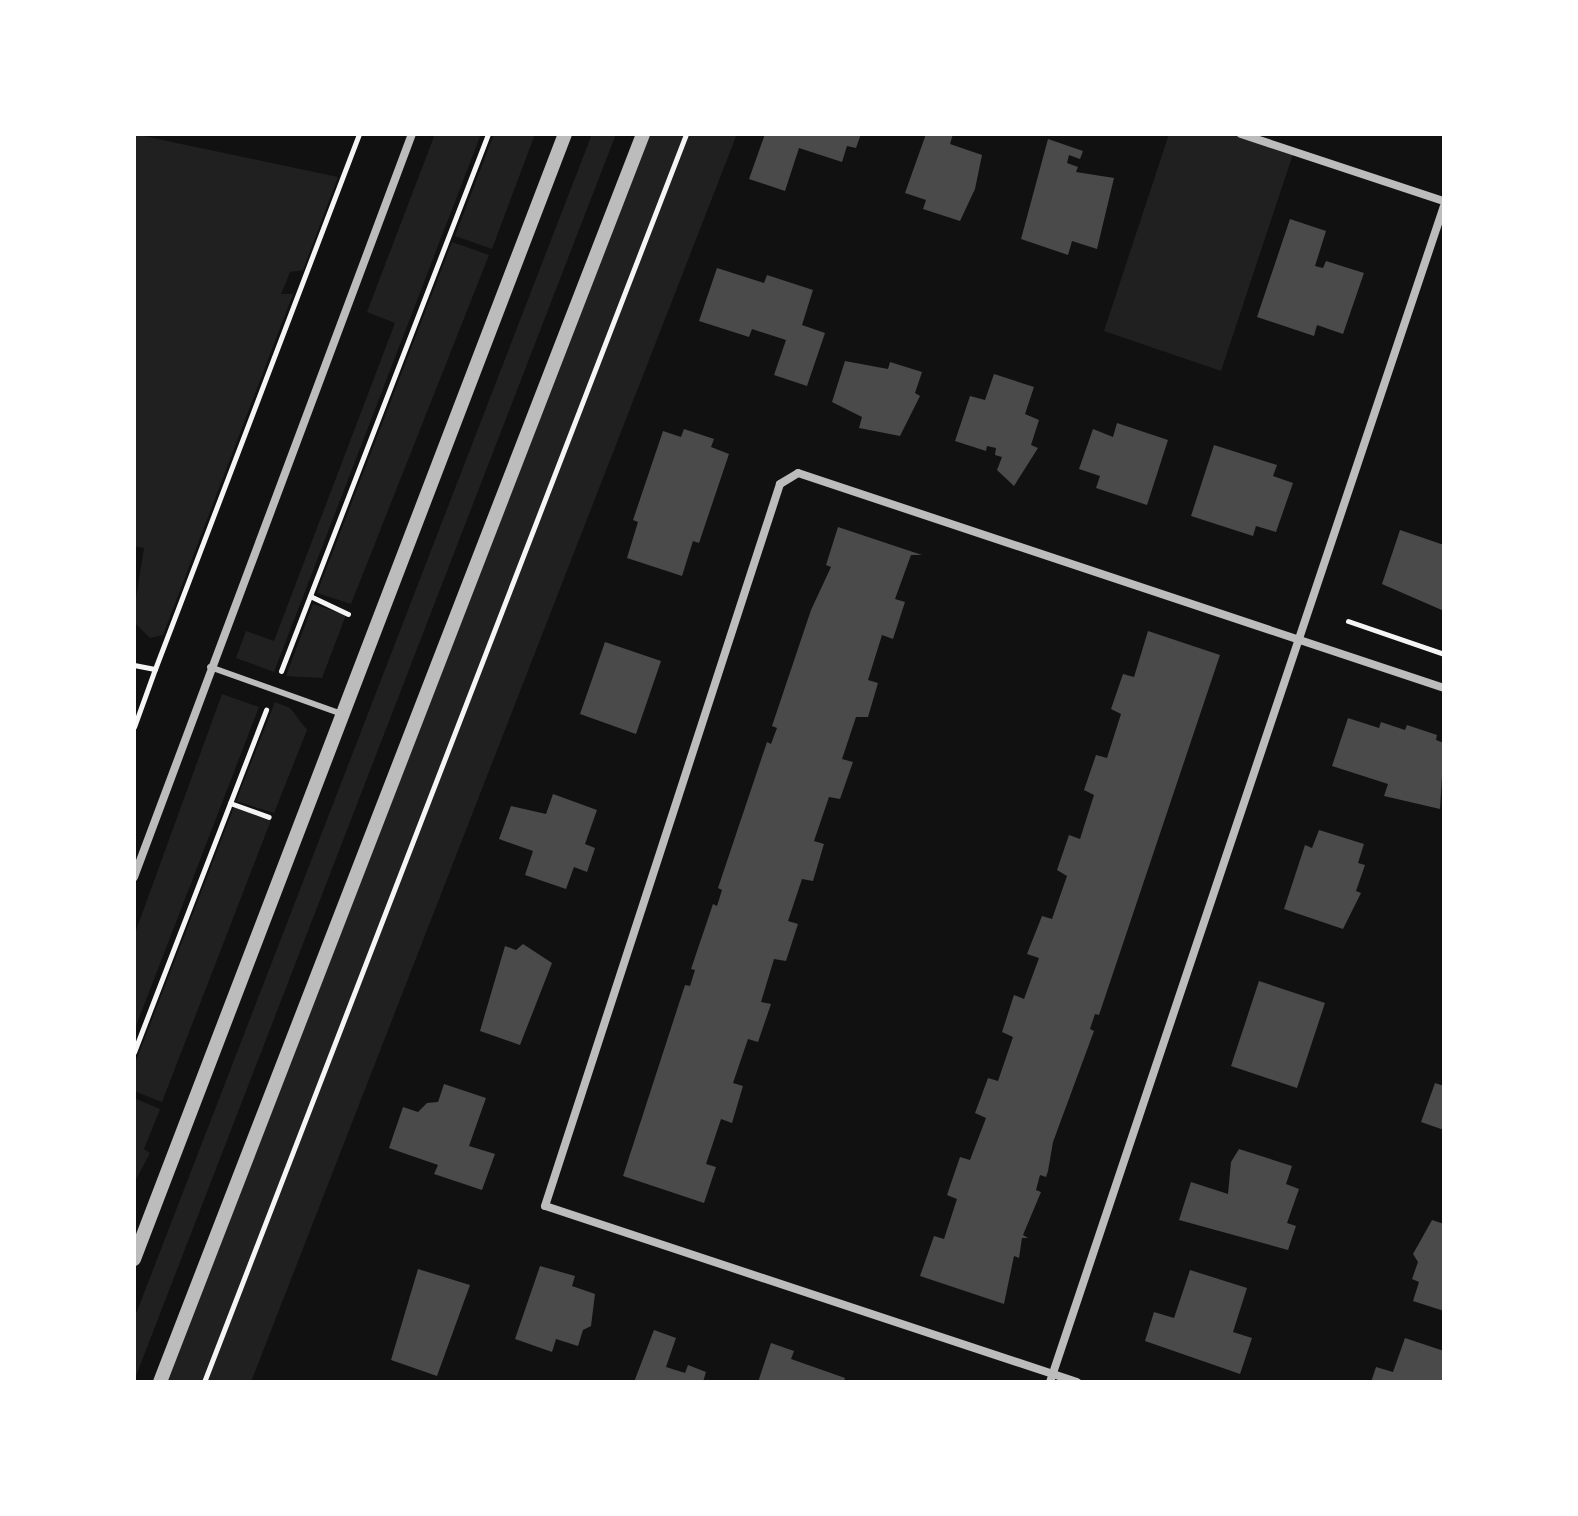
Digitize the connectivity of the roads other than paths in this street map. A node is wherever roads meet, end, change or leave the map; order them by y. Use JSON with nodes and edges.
{"nodes":[{"id":1,"x":412,"y":134,"type":"edge"},
{"id":2,"x":565,"y":134,"type":"edge"},
{"id":3,"x":643,"y":134,"type":"edge"},
{"id":4,"x":1241,"y":134,"type":"edge"},
{"id":5,"x":1444,"y":204,"type":"edge"},
{"id":6,"x":1301,"y":640,"type":"junction"},
{"id":7,"x":210,"y":667,"type":"junction"},
{"id":8,"x":1444,"y":688,"type":"edge"},
{"id":9,"x":343,"y":714,"type":"junction"},
{"id":10,"x":134,"y":877,"type":"edge"},
{"id":11,"x":134,"y":1259,"type":"edge"},
{"id":12,"x":1052,"y":1378,"type":"edge"},
{"id":13,"x":160,"y":1382,"type":"edge"},
{"id":14,"x":1077,"y":1382,"type":"edge"}],
"edges":[{"from":1,"to":7,"type":"street"},
{"from":2,"to":9,"type":"street"},
{"from":3,"to":13,"type":"street"},
{"from":4,"to":5,"type":"street"},
{"from":5,"to":6,"type":"street"},
{"from":6,"to":8,"type":"street"},
{"from":6,"to":12,"type":"street"},
{"from":6,"to":12,"type":"street"},
{"from":7,"to":9,"type":"lane"},
{"from":7,"to":10,"type":"street"},
{"from":9,"to":11,"type":"street"},
{"from":12,"to":14,"type":"street"}]}
